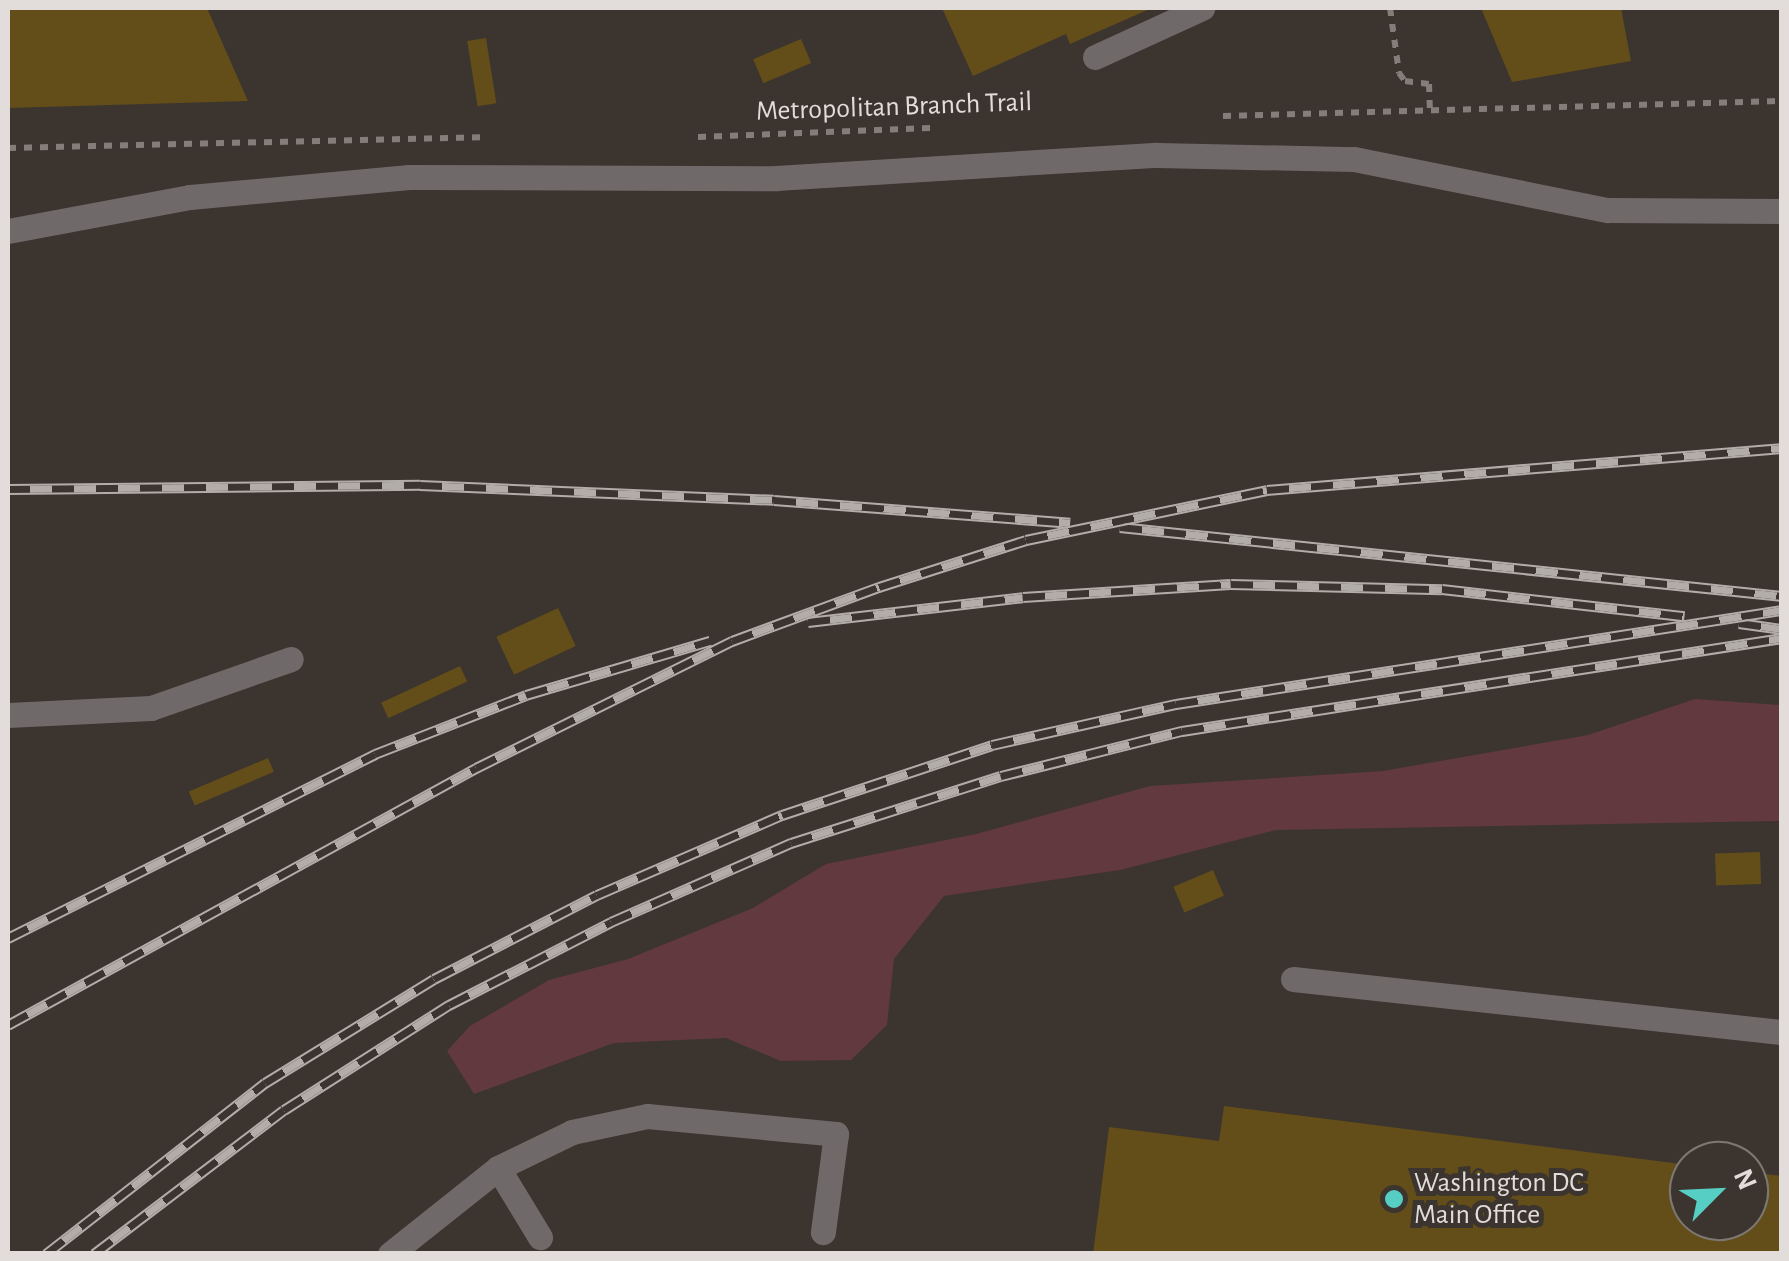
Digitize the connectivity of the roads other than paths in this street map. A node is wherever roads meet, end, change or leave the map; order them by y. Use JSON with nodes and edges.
{"nodes":[{"id":1,"x":1202,"y":8,"type":"edge"},
{"id":2,"x":1094,"y":56,"type":"dead end"},
{"id":3,"x":1782,"y":212,"type":"edge"},
{"id":4,"x":8,"y":231,"type":"edge"},
{"id":5,"x":291,"y":659,"type":"dead end"},
{"id":6,"x":8,"y":715,"type":"edge"},
{"id":7,"x":1293,"y":979,"type":"dead end"},
{"id":8,"x":1782,"y":1032,"type":"edge"},
{"id":9,"x":498,"y":1168,"type":"junction"},
{"id":10,"x":823,"y":1232,"type":"dead end"},
{"id":11,"x":540,"y":1237,"type":"dead end"},
{"id":12,"x":390,"y":1254,"type":"edge"}],
"edges":[{"from":1,"to":2,"type":"lane"},
{"from":3,"to":4,"type":"lane"},
{"from":5,"to":6,"type":"lane"},
{"from":7,"to":8,"type":"lane"},
{"from":9,"to":10,"type":"lane"},
{"from":9,"to":11,"type":"lane"},
{"from":9,"to":12,"type":"lane"}]}
